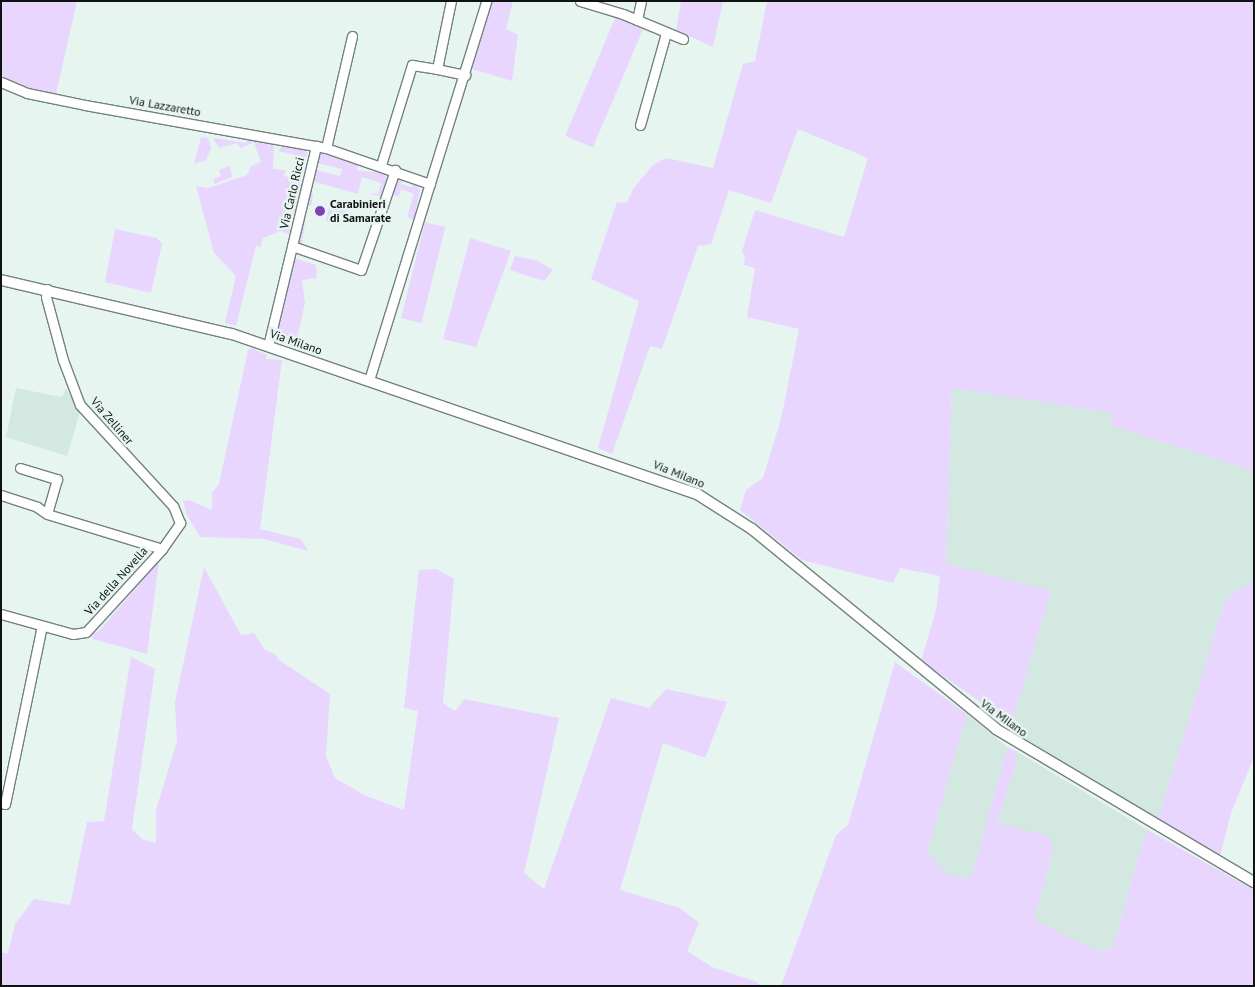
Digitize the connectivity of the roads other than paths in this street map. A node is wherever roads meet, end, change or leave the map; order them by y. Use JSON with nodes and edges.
{"nodes":[{"id":1,"x":451,"y":1,"type":"edge"},
{"id":2,"x":486,"y":1,"type":"edge"},
{"id":3,"x":580,"y":1,"type":"edge"},
{"id":4,"x":642,"y":1,"type":"edge"},
{"id":5,"x":637,"y":20,"type":"junction"},
{"id":6,"x":666,"y":33,"type":"junction"},
{"id":7,"x":352,"y":36,"type":"dead end"},
{"id":8,"x":683,"y":40,"type":"dead end"},
{"id":9,"x":437,"y":69,"type":"junction"},
{"id":10,"x":465,"y":75,"type":"junction"},
{"id":11,"x":1,"y":82,"type":"edge"},
{"id":12,"x":640,"y":125,"type":"dead end"},
{"id":13,"x":316,"y":146,"type":"junction"},
{"id":14,"x":326,"y":148,"type":"junction"},
{"id":15,"x":381,"y":165,"type":"junction"},
{"id":16,"x":395,"y":170,"type":"junction"},
{"id":17,"x":430,"y":184,"type":"junction"},
{"id":18,"x":292,"y":246,"type":"junction"},
{"id":19,"x":1,"y":280,"type":"edge"},
{"id":20,"x":47,"y":289,"type":"junction"},
{"id":21,"x":268,"y":346,"type":"junction"},
{"id":22,"x":369,"y":380,"type":"junction"},
{"id":23,"x":20,"y":468,"type":"dead end"},
{"id":24,"x":1,"y":495,"type":"edge"},
{"id":25,"x":47,"y":514,"type":"junction"},
{"id":26,"x":180,"y":523,"type":"joint"},
{"id":27,"x":162,"y":549,"type":"junction"},
{"id":28,"x":1,"y":614,"type":"edge"},
{"id":29,"x":42,"y":626,"type":"junction"},
{"id":30,"x":3,"y":804,"type":"edge"},
{"id":31,"x":1254,"y":882,"type":"edge"}],
"edges":[{"from":1,"to":9,"type":"street"},
{"from":2,"to":10,"type":"street"},
{"from":3,"to":5,"type":"street"},
{"from":4,"to":5,"type":"street"},
{"from":5,"to":6,"type":"street"},
{"from":6,"to":8,"type":"street"},
{"from":6,"to":12,"type":"street"},
{"from":7,"to":14,"type":"street"},
{"from":9,"to":10,"type":"street"},
{"from":9,"to":15,"type":"street"},
{"from":10,"to":17,"type":"street"},
{"from":11,"to":13,"type":"street","name":"Via Lazzaretto"},
{"from":13,"to":14,"type":"street","name":"Via Lazzaretto"},
{"from":13,"to":18,"type":"street","name":"Via Carlo Ricci"},
{"from":14,"to":15,"type":"street","name":"Via Lazzaretto"},
{"from":15,"to":16,"type":"street","name":"Via Lazzaretto"},
{"from":16,"to":17,"type":"street","name":"Via Lazzaretto"},
{"from":16,"to":18,"type":"street","name":"Via Carlo Ricci"},
{"from":17,"to":22,"type":"street"},
{"from":18,"to":21,"type":"street","name":"Via Carlo Ricci"},
{"from":19,"to":20,"type":"street","name":"Via Milano"},
{"from":20,"to":21,"type":"street","name":"Via Milano"},
{"from":20,"to":26,"type":"street","name":"Via Zelliner"},
{"from":21,"to":22,"type":"street","name":"Via Milano"},
{"from":22,"to":31,"type":"street","name":"Via Milano"},
{"from":23,"to":25,"type":"street"},
{"from":24,"to":25,"type":"street"},
{"from":25,"to":27,"type":"street"},
{"from":26,"to":27,"type":"street","name":"Via della Novella"},
{"from":27,"to":29,"type":"street","name":"Via della Novella"},
{"from":28,"to":29,"type":"street","name":"Via della Novella"},
{"from":29,"to":30,"type":"street"}]}
